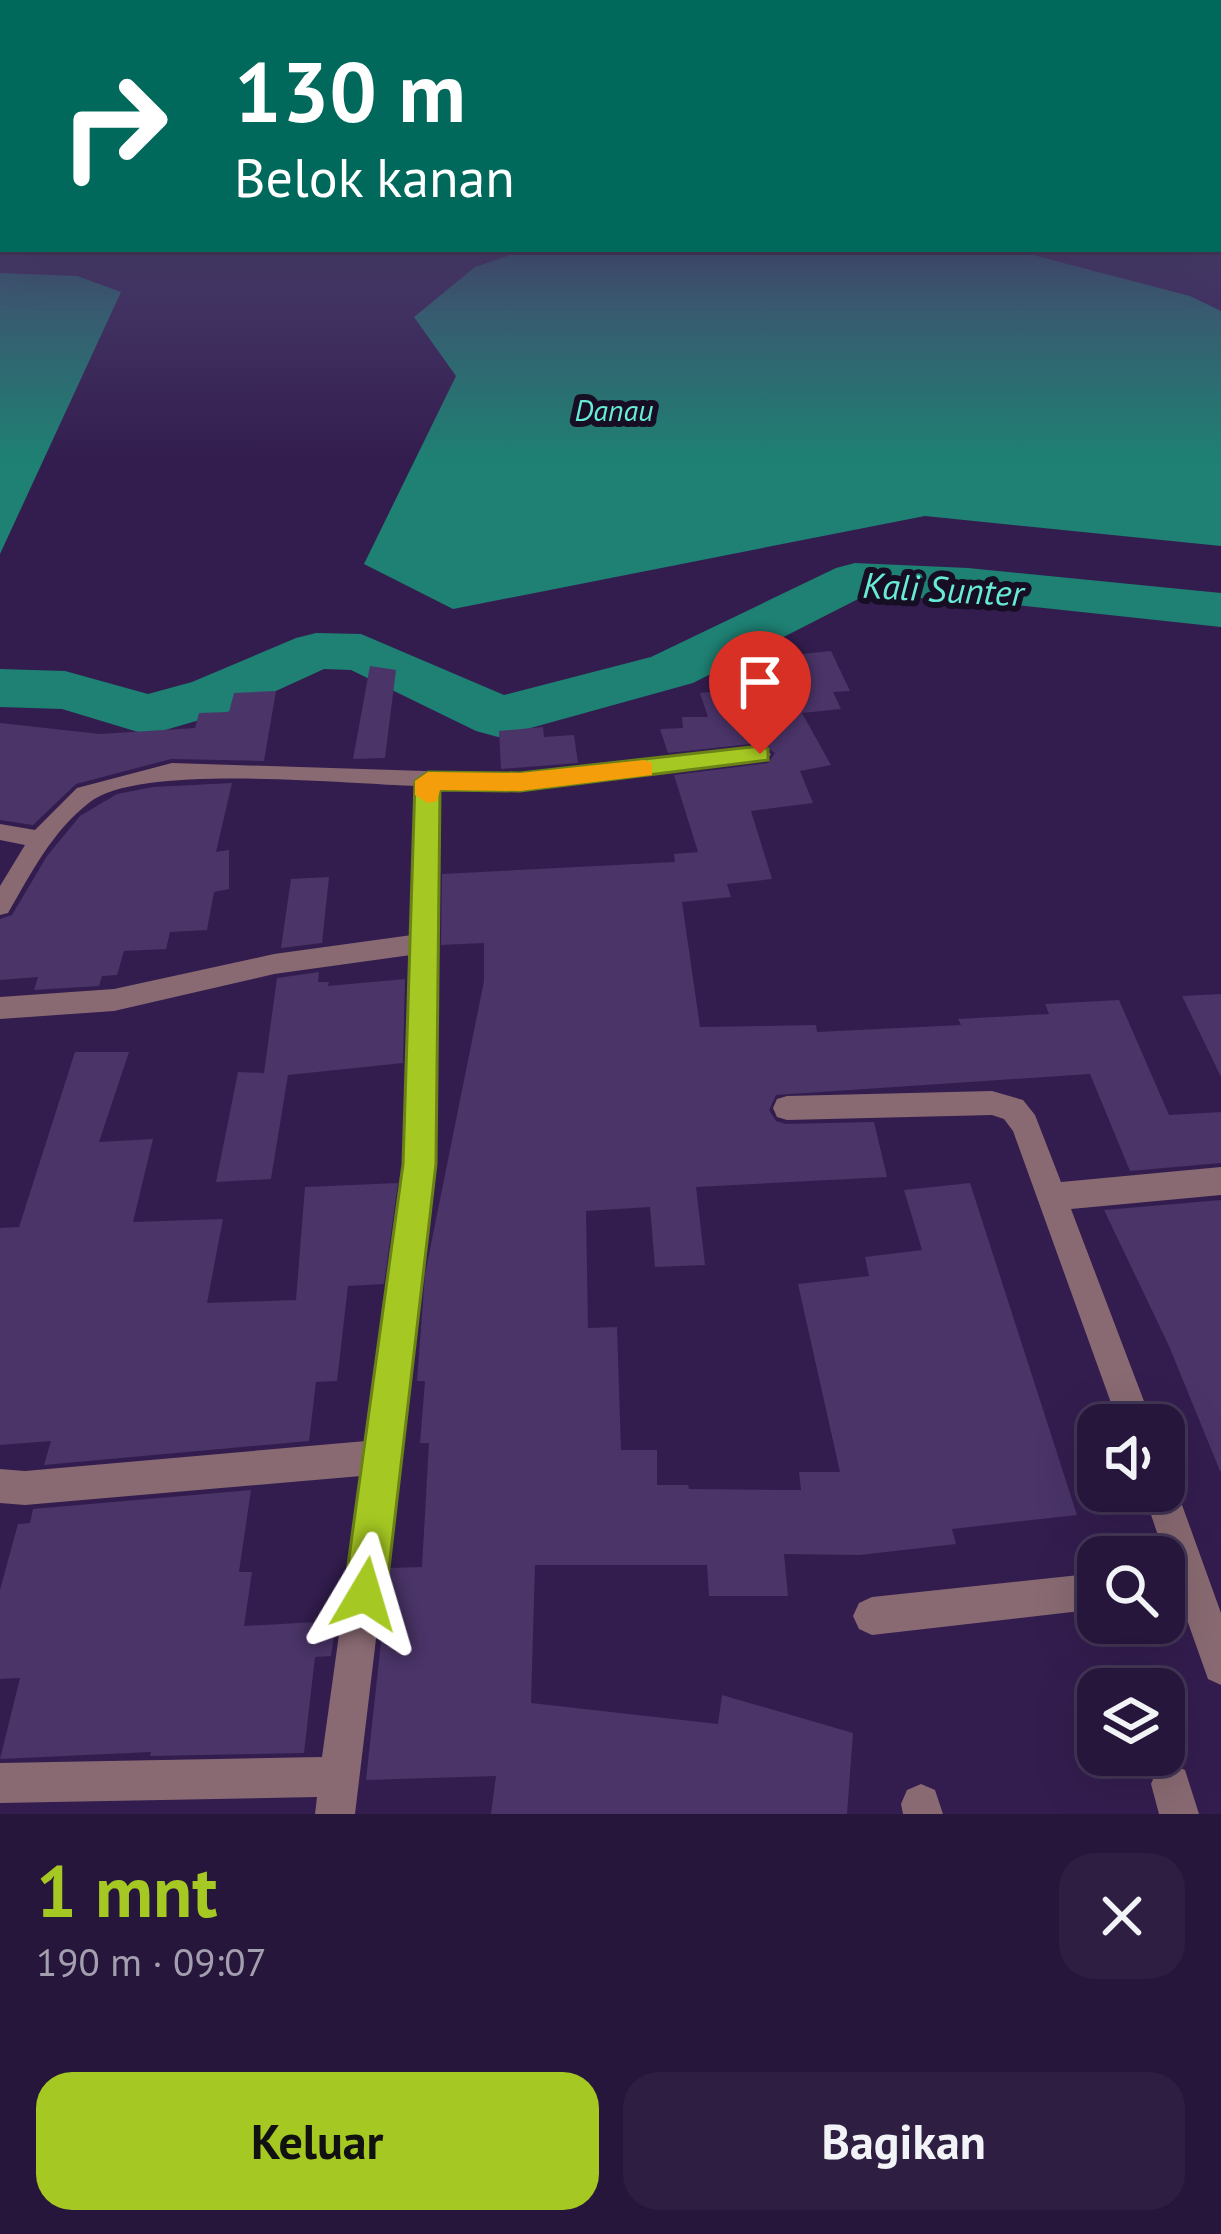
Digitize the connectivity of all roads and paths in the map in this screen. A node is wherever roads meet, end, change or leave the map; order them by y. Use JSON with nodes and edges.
{"nodes":[{"id":1,"x":760,"y":754,"type":"dead end"},
{"id":2,"x":428,"y":781,"type":"junction"},
{"id":3,"x":0,"y":832,"type":"edge"},
{"id":4,"x":40,"y":839,"type":"junction"},
{"id":5,"x":0,"y":906,"type":"edge"},
{"id":6,"x":427,"y":943,"type":"junction"},
{"id":7,"x":0,"y":1008,"type":"edge"},
{"id":8,"x":787,"y":1108,"type":"dead end"},
{"id":9,"x":1221,"y":1181,"type":"edge"},
{"id":10,"x":1053,"y":1197,"type":"junction"},
{"id":11,"x":1128,"y":1404,"type":"edge"},
{"id":12,"x":383,"y":1457,"type":"junction"},
{"id":13,"x":0,"y":1486,"type":"edge"},
{"id":14,"x":1077,"y":1593,"type":"edge"},
{"id":15,"x":1185,"y":1596,"type":"edge"},
{"id":16,"x":872,"y":1616,"type":"dead end"},
{"id":17,"x":1221,"y":1666,"type":"edge"},
{"id":18,"x":0,"y":1783,"type":"edge"},
{"id":19,"x":338,"y":1796,"type":"edge"}],
"edges":[{"from":1,"to":2,"type":"street"},
{"from":2,"to":4,"type":"street"},
{"from":2,"to":6,"type":"street"},
{"from":3,"to":4,"type":"street"},
{"from":4,"to":5,"type":"street"},
{"from":6,"to":7,"type":"street"},
{"from":6,"to":12,"type":"street"},
{"from":8,"to":10,"type":"street"},
{"from":9,"to":10,"type":"street"},
{"from":10,"to":11,"type":"street"},
{"from":12,"to":13,"type":"street"},
{"from":12,"to":19,"type":"street"},
{"from":14,"to":16,"type":"street"},
{"from":15,"to":17,"type":"street"},
{"from":18,"to":19,"type":"street"}]}
